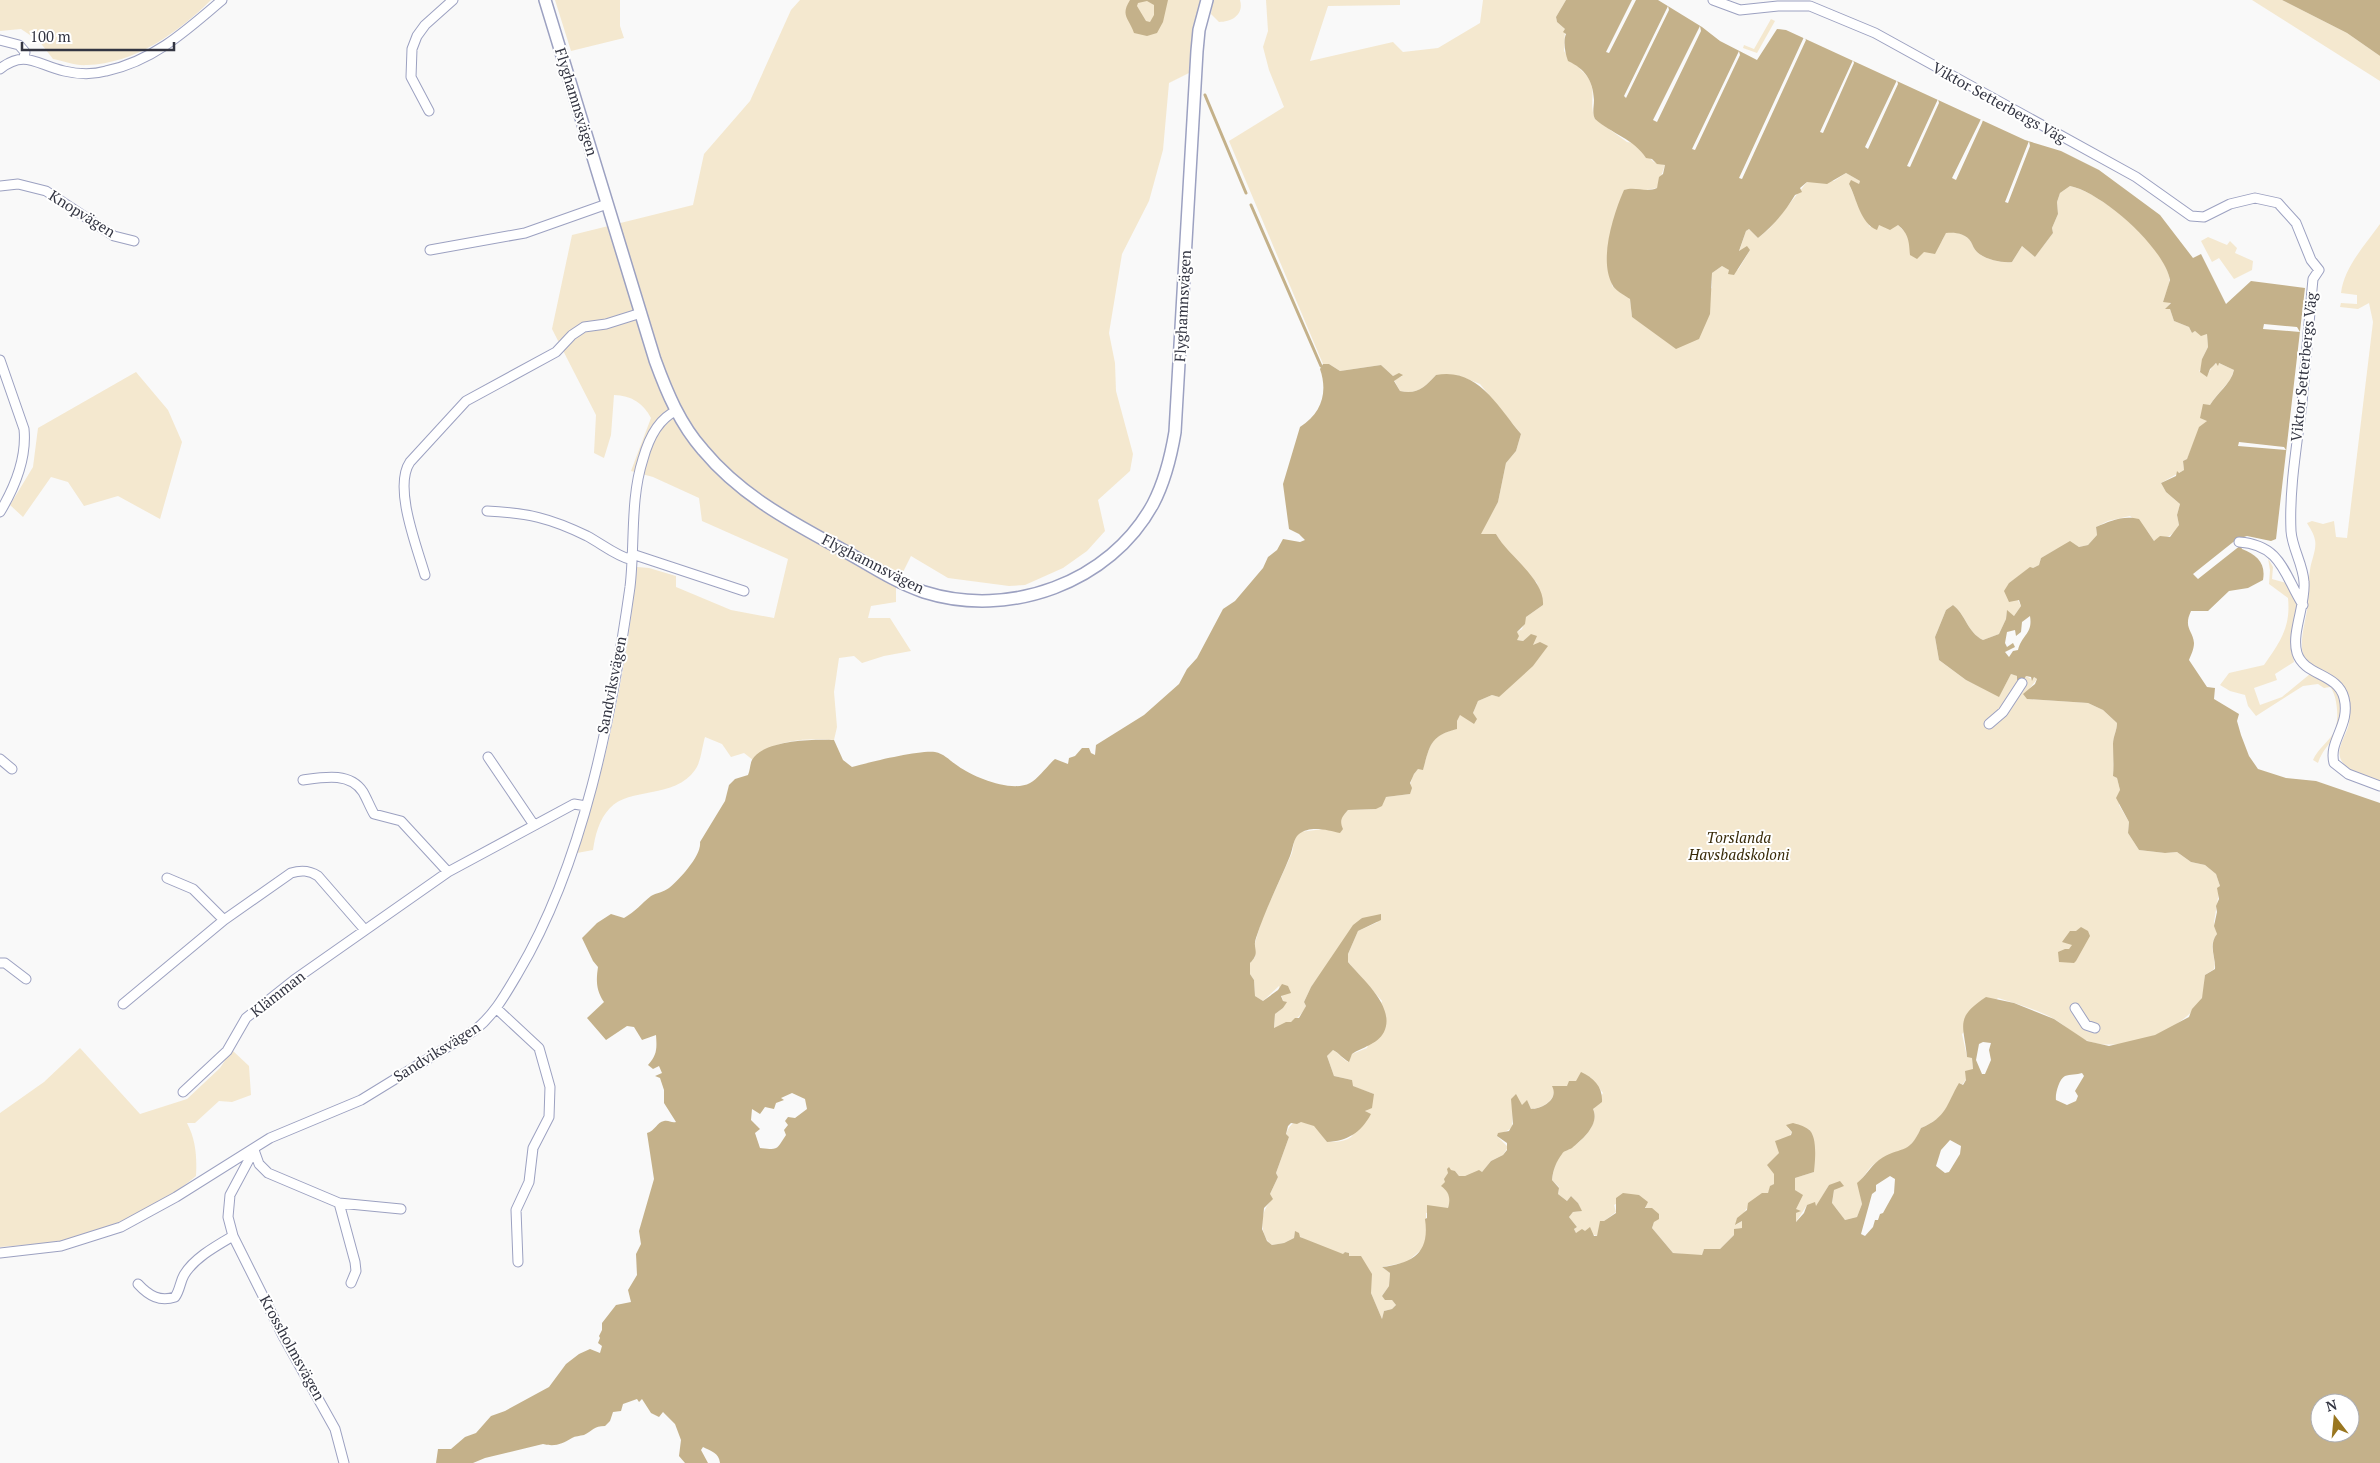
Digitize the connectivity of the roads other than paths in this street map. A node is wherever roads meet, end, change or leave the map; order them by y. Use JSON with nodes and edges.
{"nodes":[{"id":1,"x":222,"y":0,"type":"edge"},
{"id":2,"x":453,"y":0,"type":"edge"},
{"id":3,"x":545,"y":0,"type":"edge"},
{"id":4,"x":1207,"y":0,"type":"edge"},
{"id":5,"x":1713,"y":0,"type":"edge"},
{"id":6,"x":0,"y":40,"type":"edge"},
{"id":7,"x":24,"y":58,"type":"junction"},
{"id":8,"x":0,"y":69,"type":"edge"},
{"id":9,"x":429,"y":111,"type":"dead end"},
{"id":10,"x":0,"y":186,"type":"edge"},
{"id":11,"x":607,"y":204,"type":"junction"},
{"id":12,"x":134,"y":241,"type":"dead end"},
{"id":13,"x":430,"y":250,"type":"dead end"},
{"id":14,"x":641,"y":313,"type":"junction"},
{"id":15,"x":0,"y":360,"type":"edge"},
{"id":16,"x":676,"y":411,"type":"junction"},
{"id":17,"x":487,"y":511,"type":"dead end"},
{"id":18,"x":0,"y":512,"type":"edge"},
{"id":19,"x":2239,"y":542,"type":"dead end"},
{"id":20,"x":632,"y":557,"type":"junction"},
{"id":21,"x":425,"y":575,"type":"dead end"},
{"id":22,"x":744,"y":591,"type":"dead end"},
{"id":23,"x":2303,"y":605,"type":"junction"},
{"id":24,"x":2022,"y":683,"type":"dead end"},
{"id":25,"x":1989,"y":724,"type":"dead end"},
{"id":26,"x":488,"y":757,"type":"dead end"},
{"id":27,"x":0,"y":759,"type":"edge"},
{"id":28,"x":12,"y":769,"type":"dead end"},
{"id":29,"x":303,"y":780,"type":"dead end"},
{"id":30,"x":2380,"y":786,"type":"edge"},
{"id":31,"x":586,"y":806,"type":"junction"},
{"id":32,"x":534,"y":825,"type":"junction"},
{"id":33,"x":448,"y":872,"type":"junction"},
{"id":34,"x":167,"y":878,"type":"dead end"},
{"id":35,"x":224,"y":920,"type":"junction"},
{"id":36,"x":366,"y":930,"type":"junction"},
{"id":37,"x":0,"y":963,"type":"edge"},
{"id":38,"x":26,"y":980,"type":"dead end"},
{"id":39,"x":123,"y":1004,"type":"dead end"},
{"id":40,"x":496,"y":1008,"type":"junction"},
{"id":41,"x":2075,"y":1008,"type":"dead end"},
{"id":42,"x":2095,"y":1028,"type":"dead end"},
{"id":43,"x":183,"y":1092,"type":"dead end"},
{"id":44,"x":254,"y":1150,"type":"junction"},
{"id":45,"x":339,"y":1203,"type":"junction"},
{"id":46,"x":401,"y":1209,"type":"dead end"},
{"id":47,"x":233,"y":1236,"type":"junction"},
{"id":48,"x":0,"y":1253,"type":"edge"},
{"id":49,"x":518,"y":1262,"type":"dead end"},
{"id":50,"x":351,"y":1283,"type":"dead end"},
{"id":51,"x":138,"y":1284,"type":"dead end"},
{"id":52,"x":344,"y":1463,"type":"edge"}],
"edges":[{"from":1,"to":7,"type":"street"},
{"from":2,"to":9,"type":"street"},
{"from":3,"to":11,"type":"street","name":"Flyghamnsvägen"},
{"from":4,"to":16,"type":"street","name":"Flyghamnsvägen"},
{"from":5,"to":23,"type":"street","name":"Viktor Setterbergs Väg"},
{"from":6,"to":7,"type":"street"},
{"from":7,"to":8,"type":"street"},
{"from":10,"to":12,"type":"street","name":"Knopvägen"},
{"from":11,"to":13,"type":"street"},
{"from":11,"to":14,"type":"street","name":"Flyghamnsvägen"},
{"from":14,"to":16,"type":"street","name":"Flyghamnsvägen"},
{"from":14,"to":21,"type":"street"},
{"from":15,"to":18,"type":"street"},
{"from":16,"to":20,"type":"street","name":"Sandviksvägen"},
{"from":17,"to":20,"type":"street"},
{"from":19,"to":23,"type":"street"},
{"from":20,"to":22,"type":"street"},
{"from":20,"to":31,"type":"street","name":"Sandviksvägen"},
{"from":23,"to":30,"type":"street","name":"Viktor Setterbergs Väg"},
{"from":24,"to":25,"type":"street"},
{"from":26,"to":32,"type":"street"},
{"from":27,"to":28,"type":"street"},
{"from":29,"to":33,"type":"street"},
{"from":31,"to":32,"type":"street","name":"Klämman"},
{"from":31,"to":40,"type":"street","name":"Sandviksvägen"},
{"from":32,"to":33,"type":"street","name":"Klämman"},
{"from":33,"to":36,"type":"street","name":"Klämman"},
{"from":34,"to":35,"type":"street"},
{"from":35,"to":36,"type":"street"},
{"from":35,"to":39,"type":"street"},
{"from":36,"to":43,"type":"street","name":"Klämman"},
{"from":37,"to":38,"type":"street"},
{"from":40,"to":44,"type":"street","name":"Sandviksvägen"},
{"from":40,"to":49,"type":"street"},
{"from":41,"to":42,"type":"street"},
{"from":44,"to":45,"type":"street"},
{"from":44,"to":47,"type":"street","name":"Krossholmsvägen"},
{"from":44,"to":48,"type":"street","name":"Sandviksvägen"},
{"from":45,"to":46,"type":"street"},
{"from":45,"to":50,"type":"street"},
{"from":47,"to":51,"type":"street"},
{"from":47,"to":52,"type":"street","name":"Krossholmsvägen"}]}
